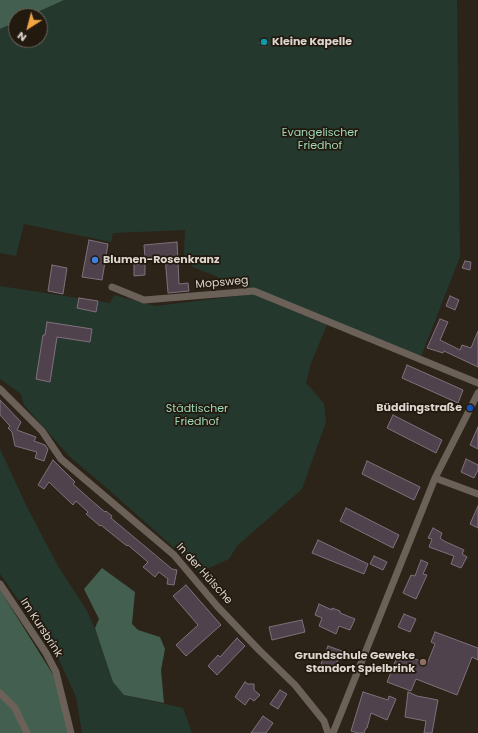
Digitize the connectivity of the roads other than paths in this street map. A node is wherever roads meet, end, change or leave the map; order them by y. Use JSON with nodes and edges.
{"nodes":[{"id":1,"x":112,"y":287,"type":"dead end"},
{"id":2,"x":478,"y":383,"type":"edge"},
{"id":3,"x":0,"y":389,"type":"edge"},
{"id":4,"x":478,"y":393,"type":"edge"},
{"id":5,"x":435,"y":478,"type":"junction"},
{"id":6,"x":478,"y":494,"type":"edge"},
{"id":7,"x":0,"y":584,"type":"edge"},
{"id":8,"x":0,"y":693,"type":"edge"},
{"id":9,"x":28,"y":733,"type":"edge"},
{"id":10,"x":71,"y":733,"type":"edge"},
{"id":11,"x":328,"y":733,"type":"edge"},
{"id":12,"x":333,"y":733,"type":"edge"}],
"edges":[{"from":1,"to":2,"type":"street","name":"Mopsweg"},
{"from":3,"to":11,"type":"street","name":"In der Hülsche"},
{"from":4,"to":5,"type":"street"},
{"from":5,"to":6,"type":"street"},
{"from":5,"to":12,"type":"street"},
{"from":7,"to":10,"type":"street","name":"Im Kursbrink"},
{"from":8,"to":9,"type":"street"}]}
